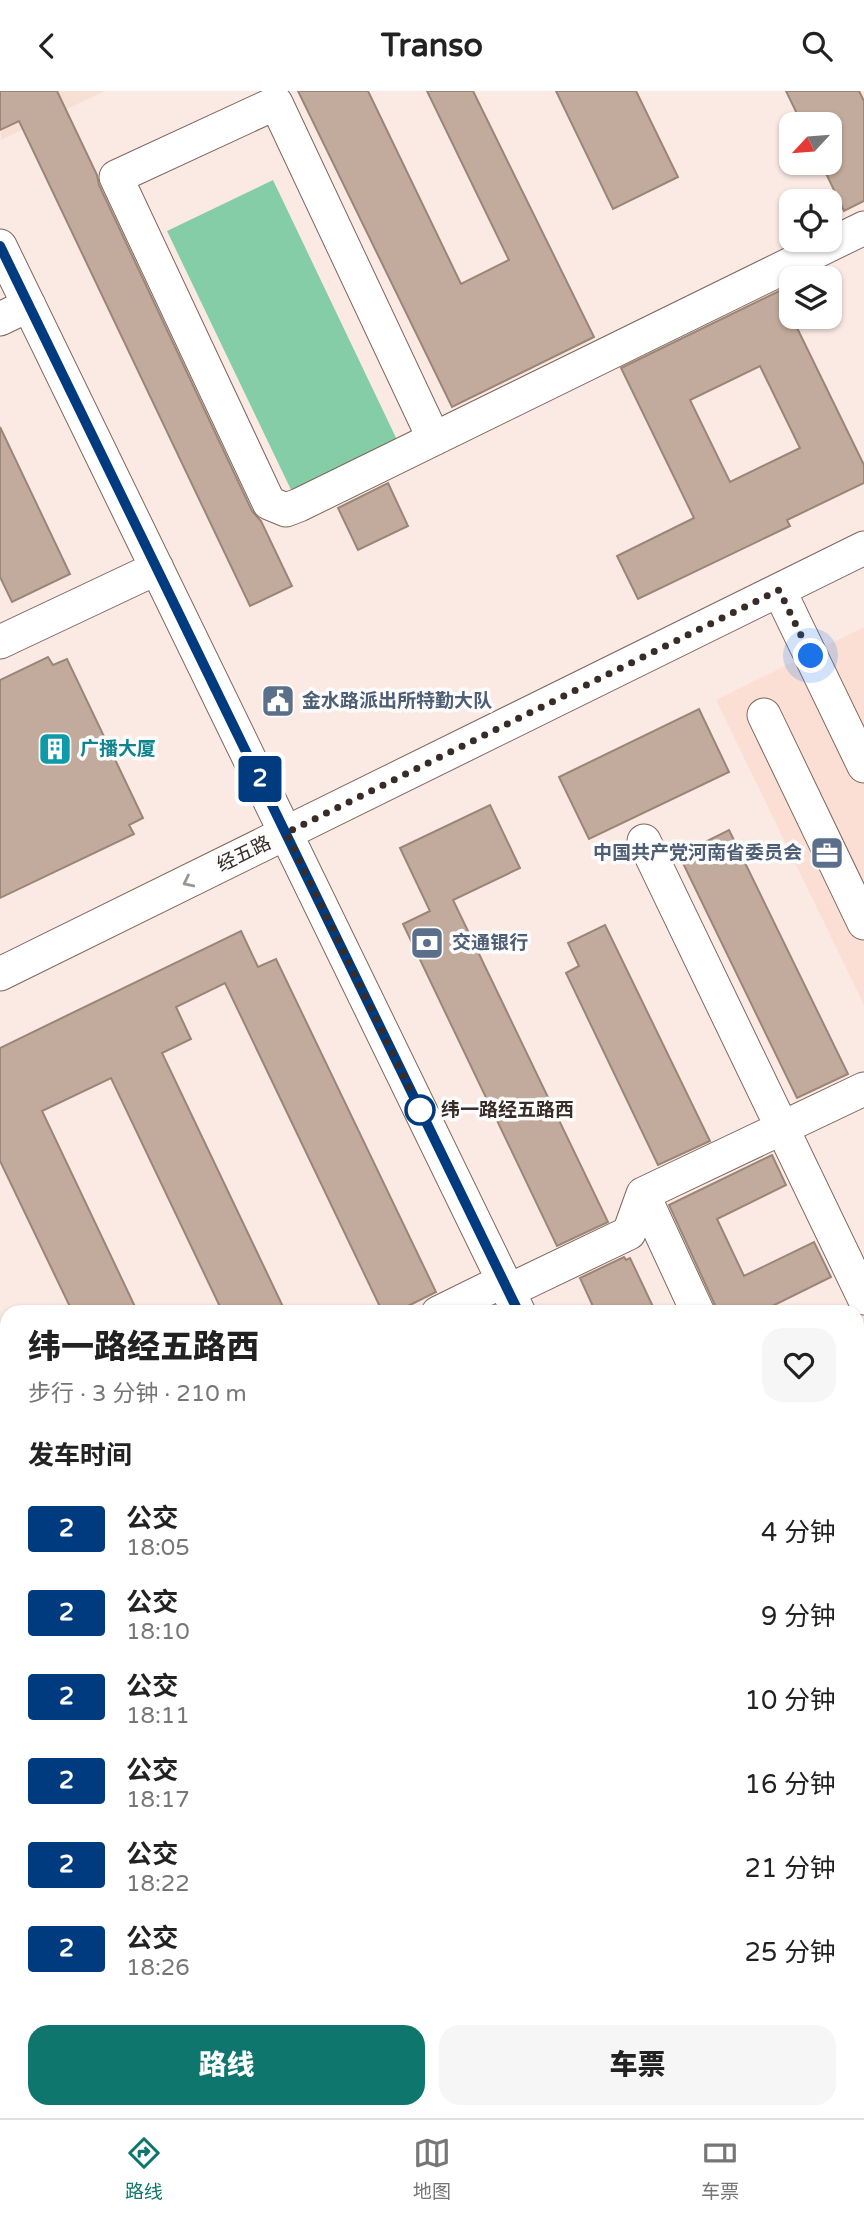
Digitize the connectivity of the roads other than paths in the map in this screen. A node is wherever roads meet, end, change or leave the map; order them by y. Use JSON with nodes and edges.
{"nodes":[{"id":1,"x":864,"y":228,"type":"edge"},
{"id":2,"x":0,"y":246,"type":"edge"},
{"id":3,"x":14,"y":312,"type":"edge"},
{"id":4,"x":434,"y":439,"type":"junction"},
{"id":5,"x":864,"y":548,"type":"edge"},
{"id":6,"x":157,"y":568,"type":"junction"},
{"id":7,"x":779,"y":590,"type":"junction"},
{"id":8,"x":0,"y":642,"type":"edge"},
{"id":9,"x":764,"y":715,"type":"dead end"},
{"id":10,"x":864,"y":767,"type":"edge"},
{"id":11,"x":286,"y":833,"type":"junction"},
{"id":12,"x":644,"y":841,"type":"dead end"},
{"id":13,"x":864,"y":923,"type":"edge"},
{"id":14,"x":0,"y":974,"type":"edge"},
{"id":15,"x":864,"y":1089,"type":"edge"},
{"id":16,"x":782,"y":1128,"type":"junction"},
{"id":17,"x":643,"y":1194,"type":"junction"},
{"id":18,"x":510,"y":1295,"type":"edge"},
{"id":19,"x":864,"y":1298,"type":"edge"},
{"id":20,"x":470,"y":1305,"type":"edge"},
{"id":21,"x":694,"y":1305,"type":"edge"}],
"edges":[{"from":1,"to":4,"type":"street"},
{"from":2,"to":3,"type":"street"},
{"from":3,"to":6,"type":"street"},
{"from":4,"to":4,"type":"street"},
{"from":5,"to":7,"type":"street","name":"经五路"},
{"from":6,"to":8,"type":"street"},
{"from":6,"to":11,"type":"street"},
{"from":7,"to":10,"type":"street"},
{"from":7,"to":11,"type":"street","name":"经五路"},
{"from":9,"to":13,"type":"street"},
{"from":11,"to":14,"type":"street","name":"经五路","one_way":true},
{"from":11,"to":18,"type":"street"},
{"from":12,"to":16,"type":"street"},
{"from":15,"to":16,"type":"street"},
{"from":16,"to":17,"type":"street"},
{"from":16,"to":19,"type":"street"},
{"from":17,"to":18,"type":"street"},
{"from":17,"to":21,"type":"street"},
{"from":18,"to":20,"type":"street"}]}
